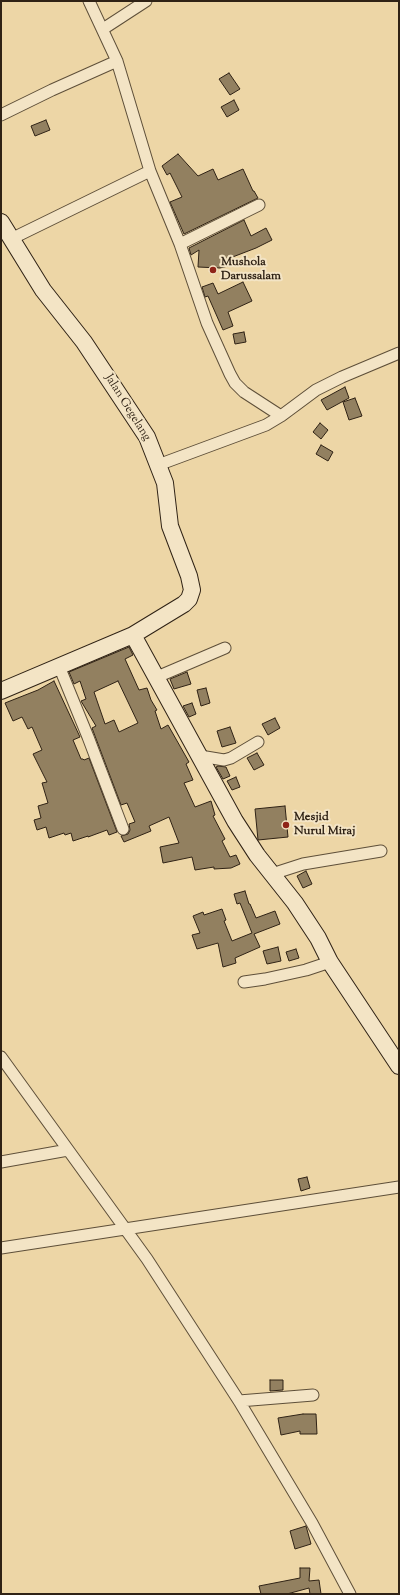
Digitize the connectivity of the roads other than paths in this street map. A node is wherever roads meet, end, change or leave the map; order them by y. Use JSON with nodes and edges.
{"nodes":[{"id":1,"x":89,"y":1,"type":"edge"},
{"id":2,"x":146,"y":1,"type":"edge"},
{"id":3,"x":103,"y":29,"type":"junction"},
{"id":4,"x":117,"y":61,"type":"junction"},
{"id":5,"x":1,"y":115,"type":"edge"},
{"id":6,"x":150,"y":171,"type":"junction"},
{"id":7,"x":260,"y":205,"type":"dead end"},
{"id":8,"x":1,"y":222,"type":"edge"},
{"id":9,"x":11,"y":239,"type":"junction"},
{"id":10,"x":180,"y":244,"type":"junction"},
{"id":11,"x":399,"y":354,"type":"edge"},
{"id":12,"x":281,"y":416,"type":"junction"},
{"id":13,"x":158,"y":465,"type":"junction"},
{"id":14,"x":133,"y":635,"type":"junction"},
{"id":15,"x":225,"y":648,"type":"dead end"},
{"id":16,"x":59,"y":666,"type":"junction"},
{"id":17,"x":157,"y":677,"type":"junction"},
{"id":18,"x":1,"y":691,"type":"edge"},
{"id":19,"x":258,"y":742,"type":"dead end"},
{"id":20,"x":200,"y":756,"type":"junction"},
{"id":21,"x":123,"y":829,"type":"dead end"},
{"id":22,"x":381,"y":851,"type":"dead end"},
{"id":23,"x":272,"y":874,"type":"junction"},
{"id":24,"x":330,"y":962,"type":"junction"},
{"id":25,"x":244,"y":982,"type":"dead end"},
{"id":26,"x":1,"y":1057,"type":"edge"},
{"id":27,"x":399,"y":1066,"type":"edge"},
{"id":28,"x":68,"y":1150,"type":"junction"},
{"id":29,"x":1,"y":1162,"type":"edge"},
{"id":30,"x":399,"y":1187,"type":"edge"},
{"id":31,"x":126,"y":1229,"type":"junction"},
{"id":32,"x":1,"y":1248,"type":"edge"},
{"id":33,"x":313,"y":1395,"type":"dead end"},
{"id":34,"x":238,"y":1401,"type":"junction"},
{"id":35,"x":350,"y":1594,"type":"edge"}],
"edges":[{"from":1,"to":3,"type":"street"},
{"from":2,"to":3,"type":"street"},
{"from":3,"to":4,"type":"street"},
{"from":4,"to":5,"type":"street"},
{"from":4,"to":6,"type":"street"},
{"from":6,"to":9,"type":"street"},
{"from":6,"to":10,"type":"street"},
{"from":7,"to":10,"type":"street"},
{"from":8,"to":9,"type":"street","name":"Jalan Gegelang"},
{"from":9,"to":13,"type":"street","name":"Jalan Gegelang"},
{"from":10,"to":12,"type":"street"},
{"from":11,"to":12,"type":"street"},
{"from":12,"to":13,"type":"street"},
{"from":13,"to":14,"type":"street","name":"Jalan Gegelang"},
{"from":14,"to":16,"type":"street","name":"Jalan Gegelang"},
{"from":14,"to":17,"type":"street"},
{"from":15,"to":17,"type":"street"},
{"from":16,"to":18,"type":"street","name":"Jalan Gegelang"},
{"from":16,"to":21,"type":"street"},
{"from":17,"to":20,"type":"street"},
{"from":19,"to":20,"type":"street"},
{"from":20,"to":23,"type":"street"},
{"from":22,"to":23,"type":"street"},
{"from":23,"to":24,"type":"street"},
{"from":24,"to":25,"type":"street"},
{"from":24,"to":27,"type":"street"},
{"from":26,"to":28,"type":"street"},
{"from":28,"to":29,"type":"street"},
{"from":28,"to":31,"type":"street"},
{"from":30,"to":31,"type":"street"},
{"from":31,"to":32,"type":"street"},
{"from":31,"to":34,"type":"street"},
{"from":33,"to":34,"type":"street"},
{"from":34,"to":35,"type":"street"}]}
